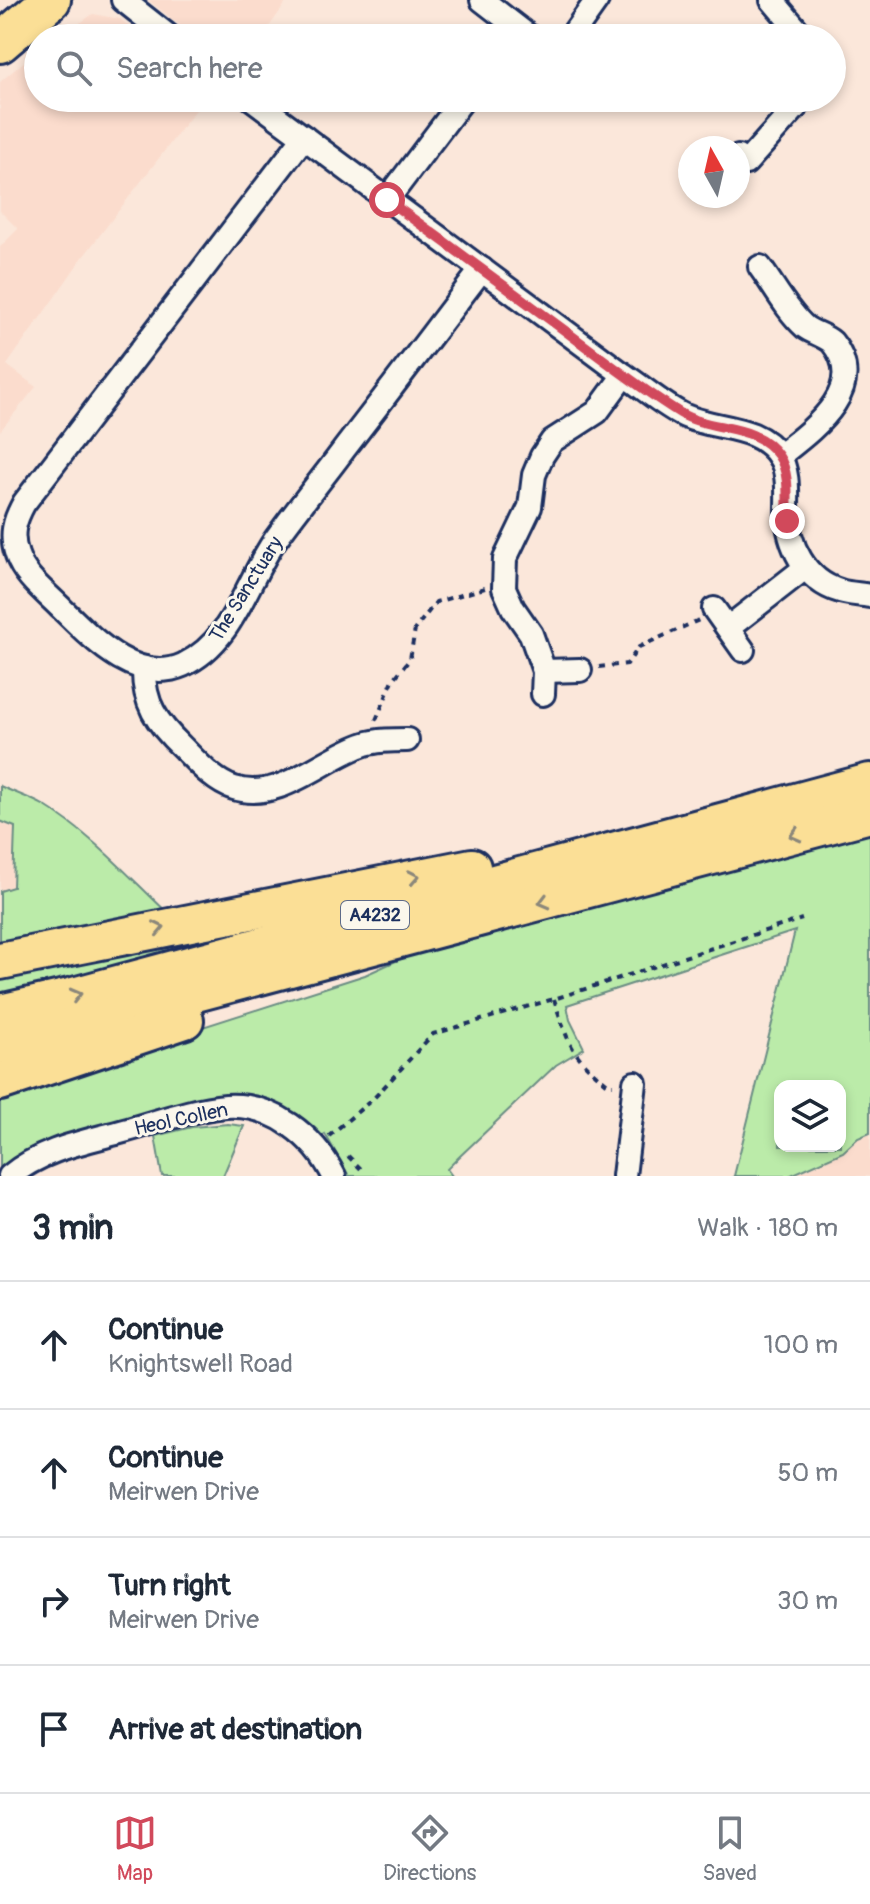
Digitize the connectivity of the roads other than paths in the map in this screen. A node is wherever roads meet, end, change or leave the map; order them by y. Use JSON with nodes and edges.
{"nodes":[{"id":1,"x":51,"y":0,"type":"edge"},
{"id":2,"x":123,"y":0,"type":"edge"},
{"id":3,"x":482,"y":0,"type":"edge"},
{"id":4,"x":597,"y":0,"type":"edge"},
{"id":5,"x":772,"y":0,"type":"edge"},
{"id":6,"x":153,"y":24,"type":"edge"},
{"id":7,"x":507,"y":24,"type":"edge"},
{"id":8,"x":580,"y":24,"type":"edge"},
{"id":9,"x":792,"y":24,"type":"edge"},
{"id":10,"x":0,"y":43,"type":"edge"},
{"id":11,"x":270,"y":112,"type":"edge"},
{"id":12,"x":453,"y":112,"type":"edge"},
{"id":13,"x":792,"y":112,"type":"edge"},
{"id":14,"x":304,"y":137,"type":"junction"},
{"id":15,"x":750,"y":159,"type":"edge"},
{"id":16,"x":387,"y":200,"type":"junction"},
{"id":17,"x":760,"y":267,"type":"dead end"},
{"id":18,"x":482,"y":269,"type":"junction"},
{"id":19,"x":624,"y":375,"type":"junction"},
{"id":20,"x":779,"y":456,"type":"junction"},
{"id":21,"x":805,"y":568,"type":"junction"},
{"id":22,"x":870,"y":596,"type":"edge"},
{"id":23,"x":743,"y":650,"type":"dead end"},
{"id":24,"x":144,"y":668,"type":"junction"},
{"id":25,"x":580,"y":670,"type":"road end"},
{"id":26,"x":407,"y":740,"type":"dead end"},
{"id":27,"x":870,"y":782,"type":"edge"},
{"id":28,"x":748,"y":814,"type":"junction"},
{"id":29,"x":870,"y":814,"type":"edge"},
{"id":30,"x":463,"y":924,"type":"junction"},
{"id":31,"x":0,"y":961,"type":"edge"},
{"id":32,"x":0,"y":1013,"type":"edge"},
{"id":33,"x":0,"y":1045,"type":"edge"},
{"id":34,"x":0,"y":1082,"type":"edge"},
{"id":35,"x":635,"y":1083,"type":"road end"},
{"id":36,"x":10,"y":1176,"type":"edge"},
{"id":37,"x":334,"y":1176,"type":"edge"},
{"id":38,"x":624,"y":1176,"type":"edge"}],
"edges":[{"from":1,"to":10,"type":"highway"},
{"from":2,"to":6,"type":"street"},
{"from":3,"to":7,"type":"street"},
{"from":4,"to":8,"type":"street"},
{"from":5,"to":9,"type":"street"},
{"from":11,"to":14,"type":"street"},
{"from":12,"to":16,"type":"street"},
{"from":13,"to":15,"type":"street"},
{"from":14,"to":16,"type":"street"},
{"from":14,"to":24,"type":"street"},
{"from":16,"to":18,"type":"street"},
{"from":17,"to":20,"type":"street"},
{"from":18,"to":19,"type":"street"},
{"from":18,"to":24,"type":"street","name":"The Sanctuary"},
{"from":19,"to":20,"type":"street"},
{"from":19,"to":25,"type":"street"},
{"from":20,"to":21,"type":"street"},
{"from":21,"to":22,"type":"street"},
{"from":21,"to":23,"type":"street"},
{"from":24,"to":26,"type":"street"},
{"from":27,"to":28,"type":"main road","number":"A4232"},
{"from":31,"to":28,"type":"main road","one_way":true},
{"from":32,"to":28,"type":"main road","number":"A4232","one_way":true},
{"from":29,"to":30,"type":"main road","number":"A4232","one_way":true},
{"from":30,"to":33,"type":"main road","number":"A4232"},
{"from":30,"to":34,"type":"main road"},
{"from":35,"to":38,"type":"street"},
{"from":36,"to":37,"type":"street","name":"Heol Collen"}]}
